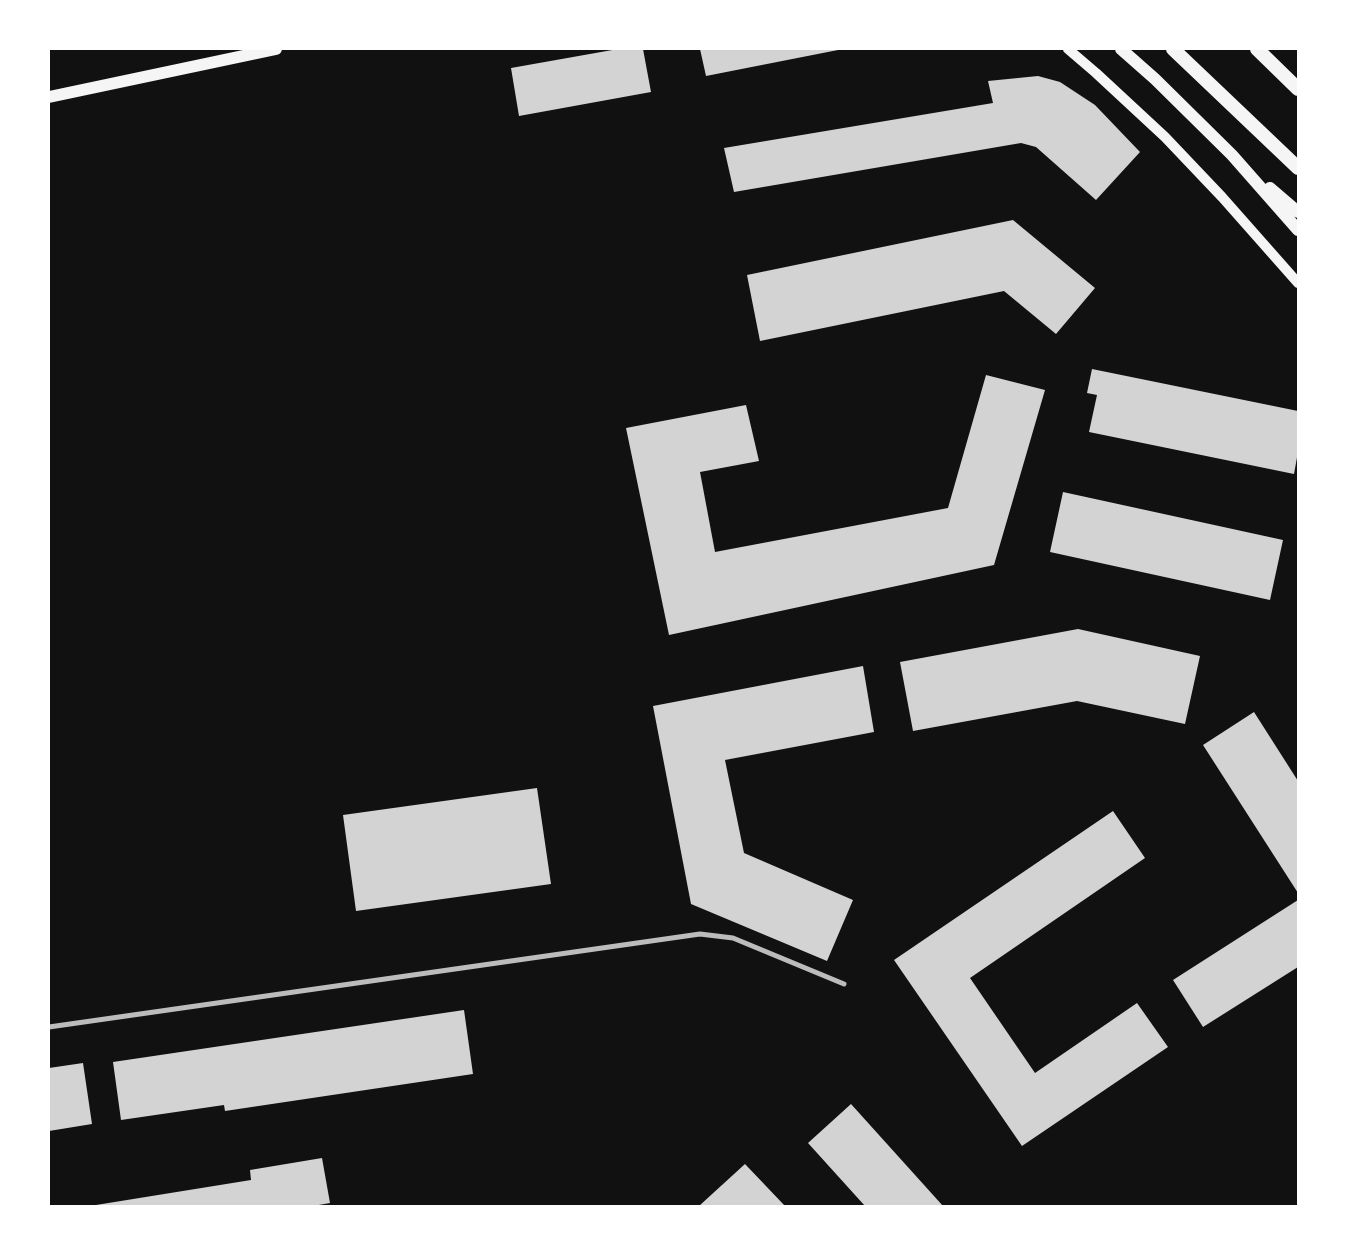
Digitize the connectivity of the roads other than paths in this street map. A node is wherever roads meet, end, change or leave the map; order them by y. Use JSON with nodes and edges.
{"nodes":[{"id":1,"x":276,"y":49,"type":"edge"},
{"id":2,"x":1068,"y":49,"type":"edge"},
{"id":3,"x":1121,"y":49,"type":"edge"},
{"id":4,"x":1173,"y":49,"type":"edge"},
{"id":5,"x":1257,"y":49,"type":"edge"},
{"id":6,"x":1298,"y":89,"type":"edge"},
{"id":7,"x":49,"y":97,"type":"edge"},
{"id":8,"x":1232,"y":155,"type":"junction"},
{"id":9,"x":1298,"y":168,"type":"edge"},
{"id":10,"x":1298,"y":212,"type":"edge"},
{"id":11,"x":1298,"y":230,"type":"edge"},
{"id":12,"x":1298,"y":283,"type":"edge"},
{"id":13,"x":844,"y":984,"type":"dead end"},
{"id":14,"x":49,"y":1027,"type":"edge"}],
"edges":[{"from":1,"to":7,"type":"main road"},
{"from":2,"to":12,"type":"main road"},
{"from":3,"to":8,"type":"main road"},
{"from":4,"to":9,"type":"highway"},
{"from":5,"to":6,"type":"highway"},
{"from":8,"to":10,"type":"main road"},
{"from":8,"to":11,"type":"main road"},
{"from":13,"to":14,"type":"street"}]}
